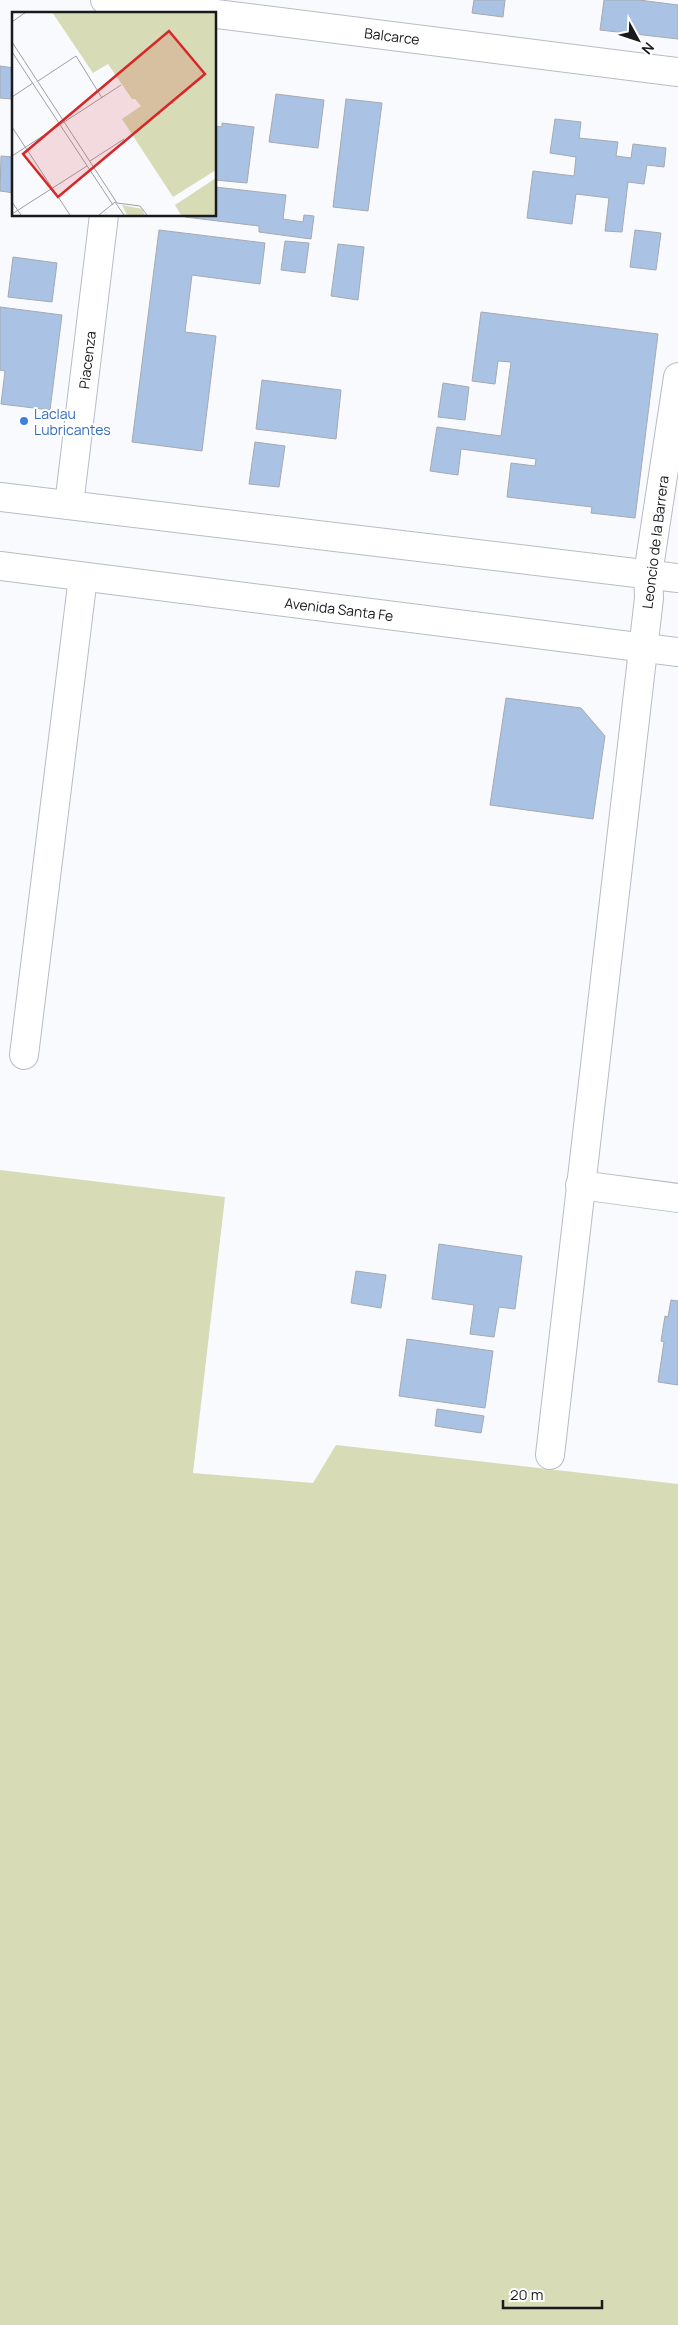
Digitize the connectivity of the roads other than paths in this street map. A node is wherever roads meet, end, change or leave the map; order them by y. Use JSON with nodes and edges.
{"nodes":[{"id":1,"x":123,"y":4,"type":"edge"},
{"id":2,"x":188,"y":12,"type":"edge"},
{"id":3,"x":216,"y":15,"type":"edge"},
{"id":4,"x":678,"y":72,"type":"edge"},
{"id":5,"x":104,"y":216,"type":"edge"},
{"id":6,"x":678,"y":377,"type":"edge"},
{"id":7,"x":0,"y":497,"type":"edge"},
{"id":8,"x":69,"y":504,"type":"junction"},
{"id":9,"x":0,"y":566,"type":"edge"},
{"id":10,"x":648,"y":574,"type":"junction"},
{"id":11,"x":83,"y":577,"type":"junction"},
{"id":12,"x":678,"y":578,"type":"edge"},
{"id":13,"x":642,"y":648,"type":"junction"},
{"id":14,"x":678,"y":652,"type":"edge"},
{"id":15,"x":24,"y":1055,"type":"dead end"},
{"id":16,"x":580,"y":1185,"type":"junction"},
{"id":17,"x":678,"y":1198,"type":"edge"},
{"id":18,"x":550,"y":1455,"type":"dead end"}],
"edges":[{"from":1,"to":2,"type":"street","name":"Balcarce"},
{"from":3,"to":4,"type":"street","name":"Balcarce"},
{"from":5,"to":8,"type":"street","name":"Piacenza"},
{"from":6,"to":10,"type":"street","name":"Leoncio de la Barrera"},
{"from":7,"to":8,"type":"street"},
{"from":8,"to":10,"type":"street"},
{"from":9,"to":11,"type":"street","name":"Avenida Santa Fe"},
{"from":10,"to":12,"type":"street"},
{"from":10,"to":13,"type":"street","name":"Leoncio de la Barrera"},
{"from":11,"to":13,"type":"street","name":"Avenida Santa Fe"},
{"from":11,"to":15,"type":"street"},
{"from":13,"to":14,"type":"street","name":"Avenida Santa Fe"},
{"from":13,"to":16,"type":"street","name":"Leoncio de la Barrera"},
{"from":16,"to":17,"type":"street"},
{"from":16,"to":18,"type":"street","name":"Leoncio de la Barrera"}]}
